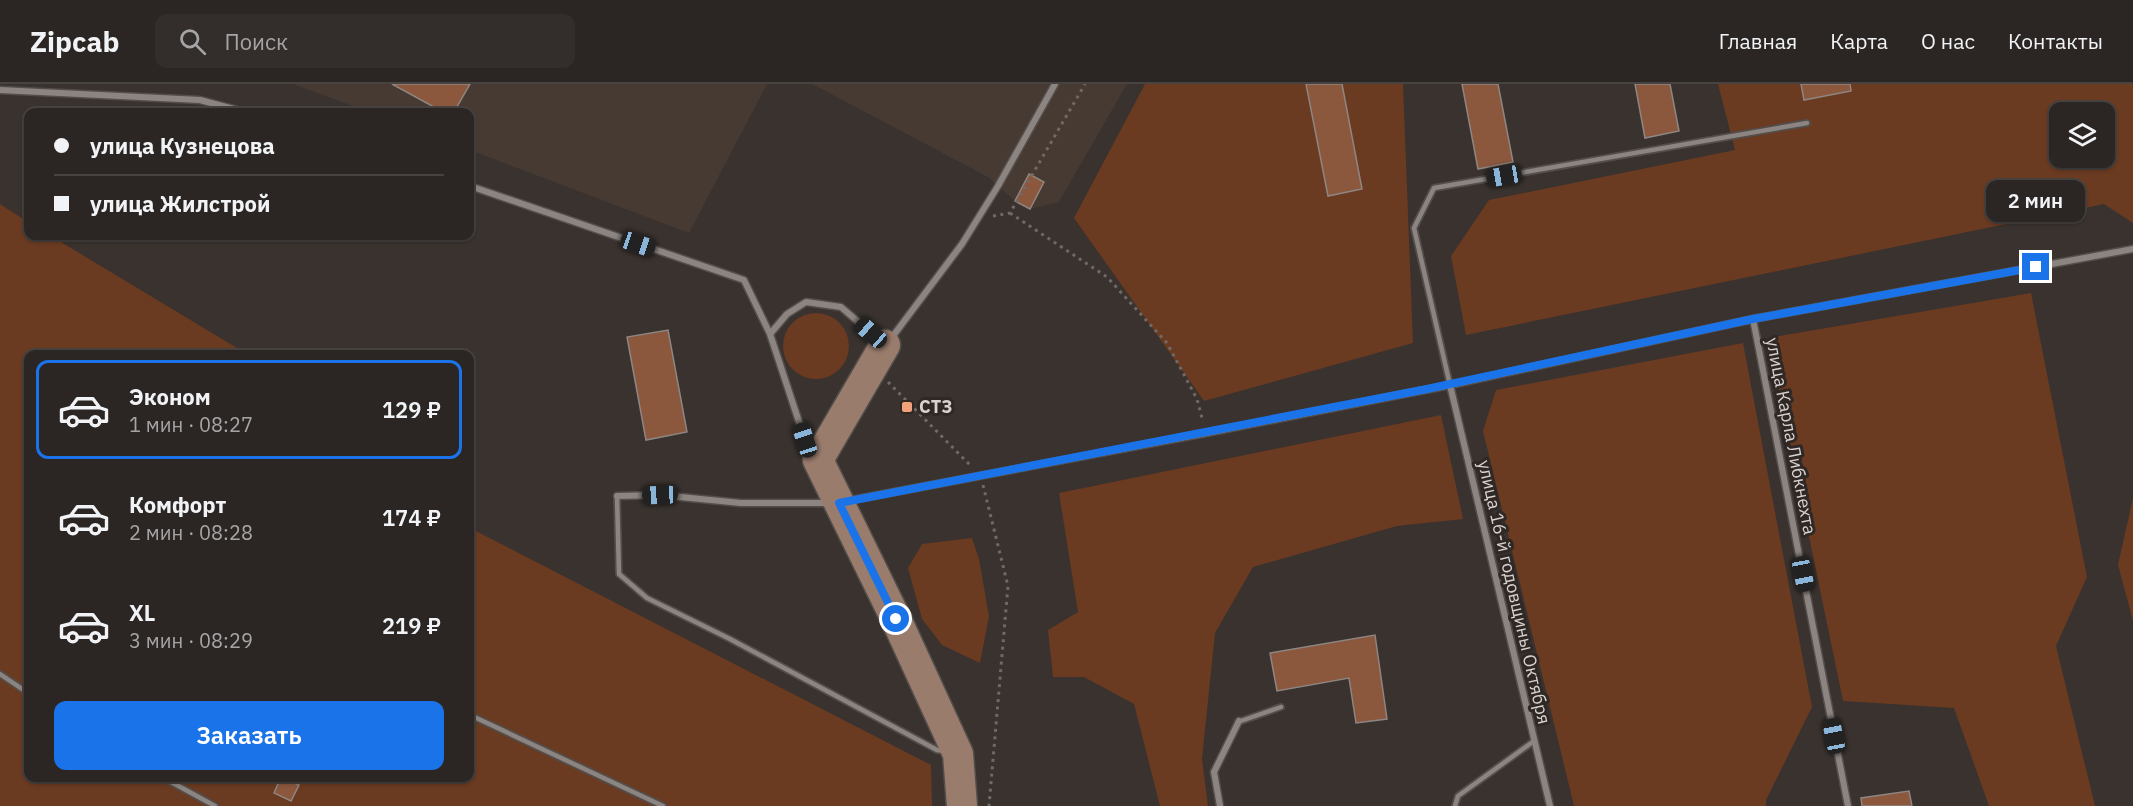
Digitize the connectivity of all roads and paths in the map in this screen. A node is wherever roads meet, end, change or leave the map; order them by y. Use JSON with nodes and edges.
{"nodes":[{"id":1,"x":1055,"y":84,"type":"edge"},
{"id":2,"x":0,"y":90,"type":"edge"},
{"id":3,"x":230,"y":108,"type":"edge"},
{"id":4,"x":1807,"y":123,"type":"dead end"},
{"id":5,"x":474,"y":187,"type":"edge"},
{"id":6,"x":1010,"y":213,"type":"dead end"},
{"id":7,"x":2133,"y":249,"type":"edge"},
{"id":8,"x":1753,"y":319,"type":"junction"},
{"id":9,"x":771,"y":334,"type":"junction"},
{"id":10,"x":885,"y":345,"type":"junction"},
{"id":11,"x":884,"y":378,"type":"dead end"},
{"id":12,"x":1449,"y":385,"type":"junction"},
{"id":13,"x":1206,"y":434,"type":"junction"},
{"id":14,"x":818,"y":460,"type":"junction"},
{"id":15,"x":980,"y":475,"type":"junction"},
{"id":16,"x":617,"y":496,"type":"joint"},
{"id":17,"x":839,"y":503,"type":"junction"},
{"id":18,"x":0,"y":674,"type":"edge"},
{"id":19,"x":24,"y":690,"type":"edge"},
{"id":20,"x":1281,"y":707,"type":"dead end"},
{"id":21,"x":474,"y":717,"type":"edge"},
{"id":22,"x":1534,"y":741,"type":"junction"},
{"id":23,"x":958,"y":754,"type":"junction"},
{"id":24,"x":171,"y":782,"type":"edge"},
{"id":25,"x":215,"y":806,"type":"edge"},
{"id":26,"x":663,"y":806,"type":"edge"},
{"id":27,"x":962,"y":806,"type":"edge"},
{"id":28,"x":989,"y":806,"type":"edge"},
{"id":29,"x":1220,"y":806,"type":"edge"},
{"id":30,"x":1455,"y":806,"type":"edge"},
{"id":31,"x":1550,"y":806,"type":"edge"},
{"id":32,"x":1848,"y":806,"type":"edge"}],
"edges":[{"from":1,"to":10,"type":"street"},
{"from":2,"to":3,"type":"street"},
{"from":4,"to":12,"type":"lane"},
{"from":5,"to":9,"type":"street"},
{"from":6,"to":13,"type":"path"},
{"from":7,"to":8,"type":"street"},
{"from":8,"to":12,"type":"street"},
{"from":8,"to":32,"type":"street","name":"улица Карла Либкнехта"},
{"from":9,"to":10,"type":"street"},
{"from":9,"to":14,"type":"street"},
{"from":10,"to":14,"type":"street"},
{"from":11,"to":15,"type":"path"},
{"from":12,"to":13,"type":"street"},
{"from":12,"to":22,"type":"street","name":"улица 16-й годовщины Октября"},
{"from":13,"to":15,"type":"street"},
{"from":14,"to":17,"type":"street"},
{"from":15,"to":17,"type":"street"},
{"from":15,"to":28,"type":"path"},
{"from":16,"to":17,"type":"street"},
{"from":16,"to":23,"type":"lane"},
{"from":17,"to":23,"type":"street"},
{"from":18,"to":19,"type":"lane"},
{"from":20,"to":29,"type":"lane"},
{"from":21,"to":26,"type":"lane"},
{"from":22,"to":30,"type":"lane"},
{"from":22,"to":31,"type":"street","name":"улица 16-й годовщины Октября"},
{"from":23,"to":27,"type":"street"},
{"from":24,"to":25,"type":"lane"}]}
